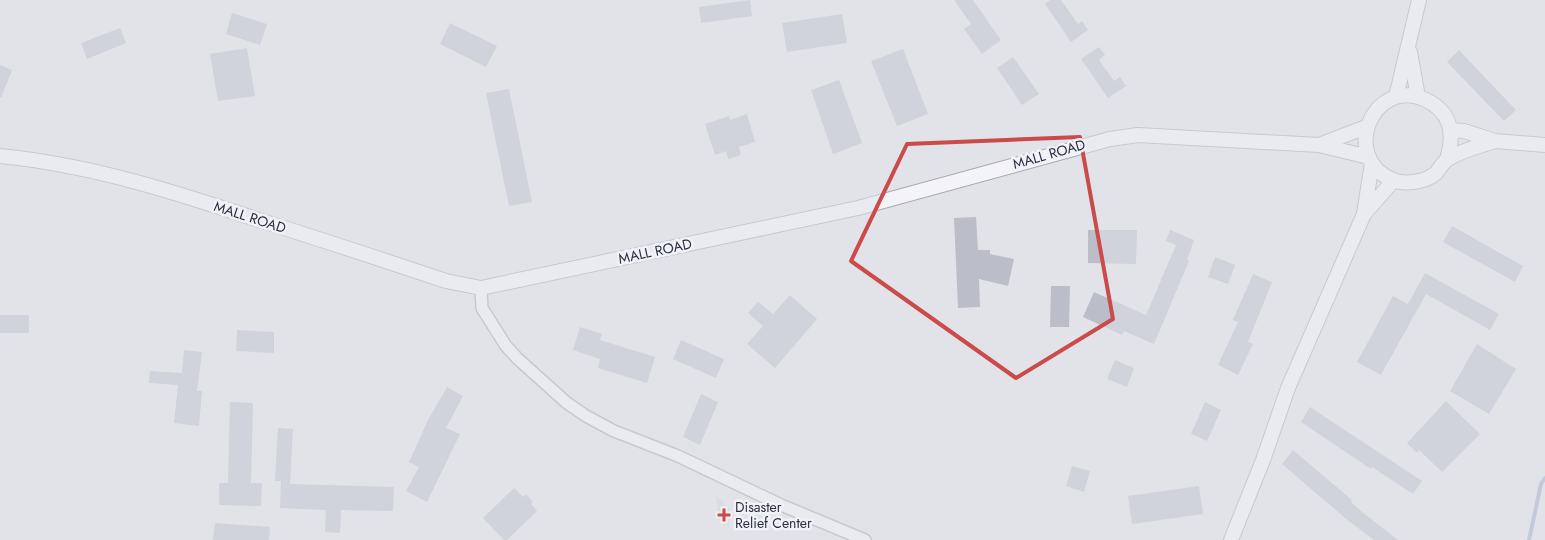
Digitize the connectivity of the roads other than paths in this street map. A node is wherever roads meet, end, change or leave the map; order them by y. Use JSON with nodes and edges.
{"nodes":[{"id":1,"x":1419,"y":0,"type":"edge"},
{"id":2,"x":1409,"y":47,"type":"junction"},
{"id":3,"x":1396,"y":97,"type":"junction"},
{"id":4,"x":1418,"y":97,"type":"junction"},
{"id":5,"x":1366,"y":127,"type":"junction"},
{"id":6,"x":1451,"y":130,"type":"junction"},
{"id":7,"x":1495,"y":141,"type":"junction"},
{"id":8,"x":1319,"y":145,"type":"junction"},
{"id":9,"x":1545,"y":145,"type":"edge"},
{"id":10,"x":0,"y":156,"type":"edge"},
{"id":11,"x":1447,"y":159,"type":"junction"},
{"id":12,"x":1370,"y":160,"type":"junction"},
{"id":13,"x":1394,"y":180,"type":"junction"},
{"id":14,"x":1364,"y":214,"type":"junction"},
{"id":15,"x":481,"y":288,"type":"junction"},
{"id":16,"x":865,"y":540,"type":"edge"},
{"id":17,"x":1231,"y":540,"type":"edge"}],
"edges":[{"from":1,"to":2,"type":"street"},
{"from":2,"to":3,"type":"street"},
{"from":2,"to":4,"type":"street"},
{"from":3,"to":4,"type":"street"},
{"from":3,"to":5,"type":"street"},
{"from":4,"to":6,"type":"street"},
{"from":5,"to":8,"type":"street"},
{"from":5,"to":12,"type":"street"},
{"from":6,"to":7,"type":"street"},
{"from":6,"to":11,"type":"street"},
{"from":7,"to":9,"type":"street"},
{"from":7,"to":11,"type":"street"},
{"from":8,"to":12,"type":"street"},
{"from":8,"to":15,"type":"street","name":"MALL ROAD"},
{"from":10,"to":15,"type":"street","name":"MALL ROAD"},
{"from":11,"to":13,"type":"street"},
{"from":12,"to":13,"type":"street"},
{"from":12,"to":14,"type":"street"},
{"from":13,"to":14,"type":"street"},
{"from":14,"to":17,"type":"street"},
{"from":15,"to":16,"type":"street"}]}
